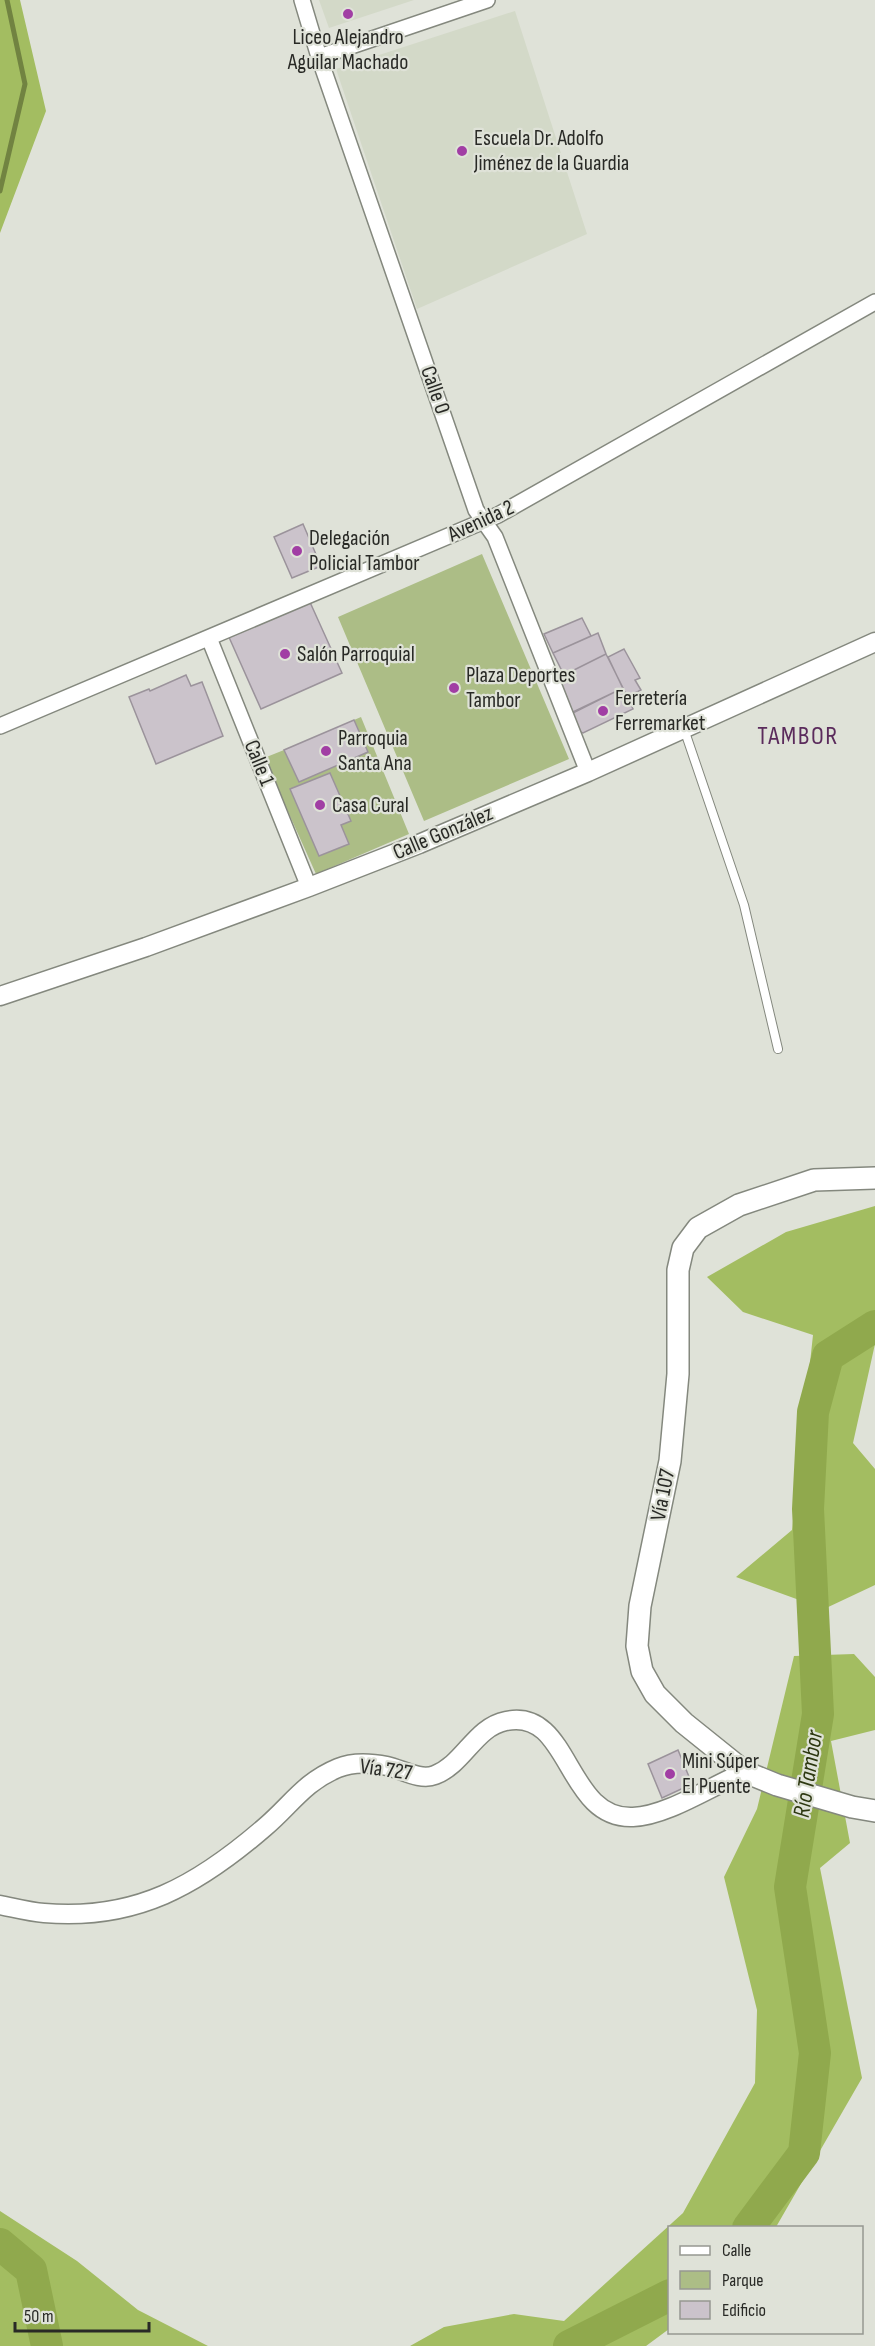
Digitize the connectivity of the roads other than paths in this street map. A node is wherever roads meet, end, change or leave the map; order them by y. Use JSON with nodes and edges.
{"nodes":[{"id":1,"x":302,"y":0,"type":"edge"},
{"id":2,"x":487,"y":0,"type":"edge"},
{"id":3,"x":320,"y":57,"type":"junction"},
{"id":4,"x":875,"y":302,"type":"edge"},
{"id":5,"x":485,"y":521,"type":"junction"},
{"id":6,"x":209,"y":638,"type":"junction"},
{"id":7,"x":875,"y":642,"type":"edge"},
{"id":8,"x":0,"y":726,"type":"edge"},
{"id":9,"x":684,"y":728,"type":"junction"},
{"id":10,"x":588,"y":772,"type":"junction"},
{"id":11,"x":309,"y":887,"type":"junction"},
{"id":12,"x":0,"y":996,"type":"edge"},
{"id":13,"x":778,"y":1049,"type":"dead end"},
{"id":14,"x":875,"y":1178,"type":"edge"},
{"id":15,"x":745,"y":1772,"type":"junction"},
{"id":16,"x":875,"y":1811,"type":"edge"},
{"id":17,"x":0,"y":1905,"type":"edge"}],
"edges":[{"from":1,"to":3,"type":"street","name":"Calle 0"},
{"from":2,"to":3,"type":"street"},
{"from":3,"to":5,"type":"street","name":"Calle 0"},
{"from":4,"to":5,"type":"street","name":"Avenida 2"},
{"from":5,"to":6,"type":"street","name":"Avenida 2"},
{"from":5,"to":10,"type":"street","name":"Calle 0"},
{"from":6,"to":8,"type":"street","name":"Avenida 2"},
{"from":6,"to":11,"type":"street","name":"Calle 1"},
{"from":7,"to":9,"type":"street","name":"Calle González"},
{"from":9,"to":10,"type":"street","name":"Calle González"},
{"from":9,"to":13,"type":"lane"},
{"from":10,"to":11,"type":"street","name":"Calle González"},
{"from":11,"to":12,"type":"street","name":"Calle González"},
{"from":14,"to":15,"type":"main road","name":"Vía 107"},
{"from":15,"to":16,"type":"main road","name":"Vía 107"},
{"from":15,"to":17,"type":"street","name":"Vía 727"}]}
